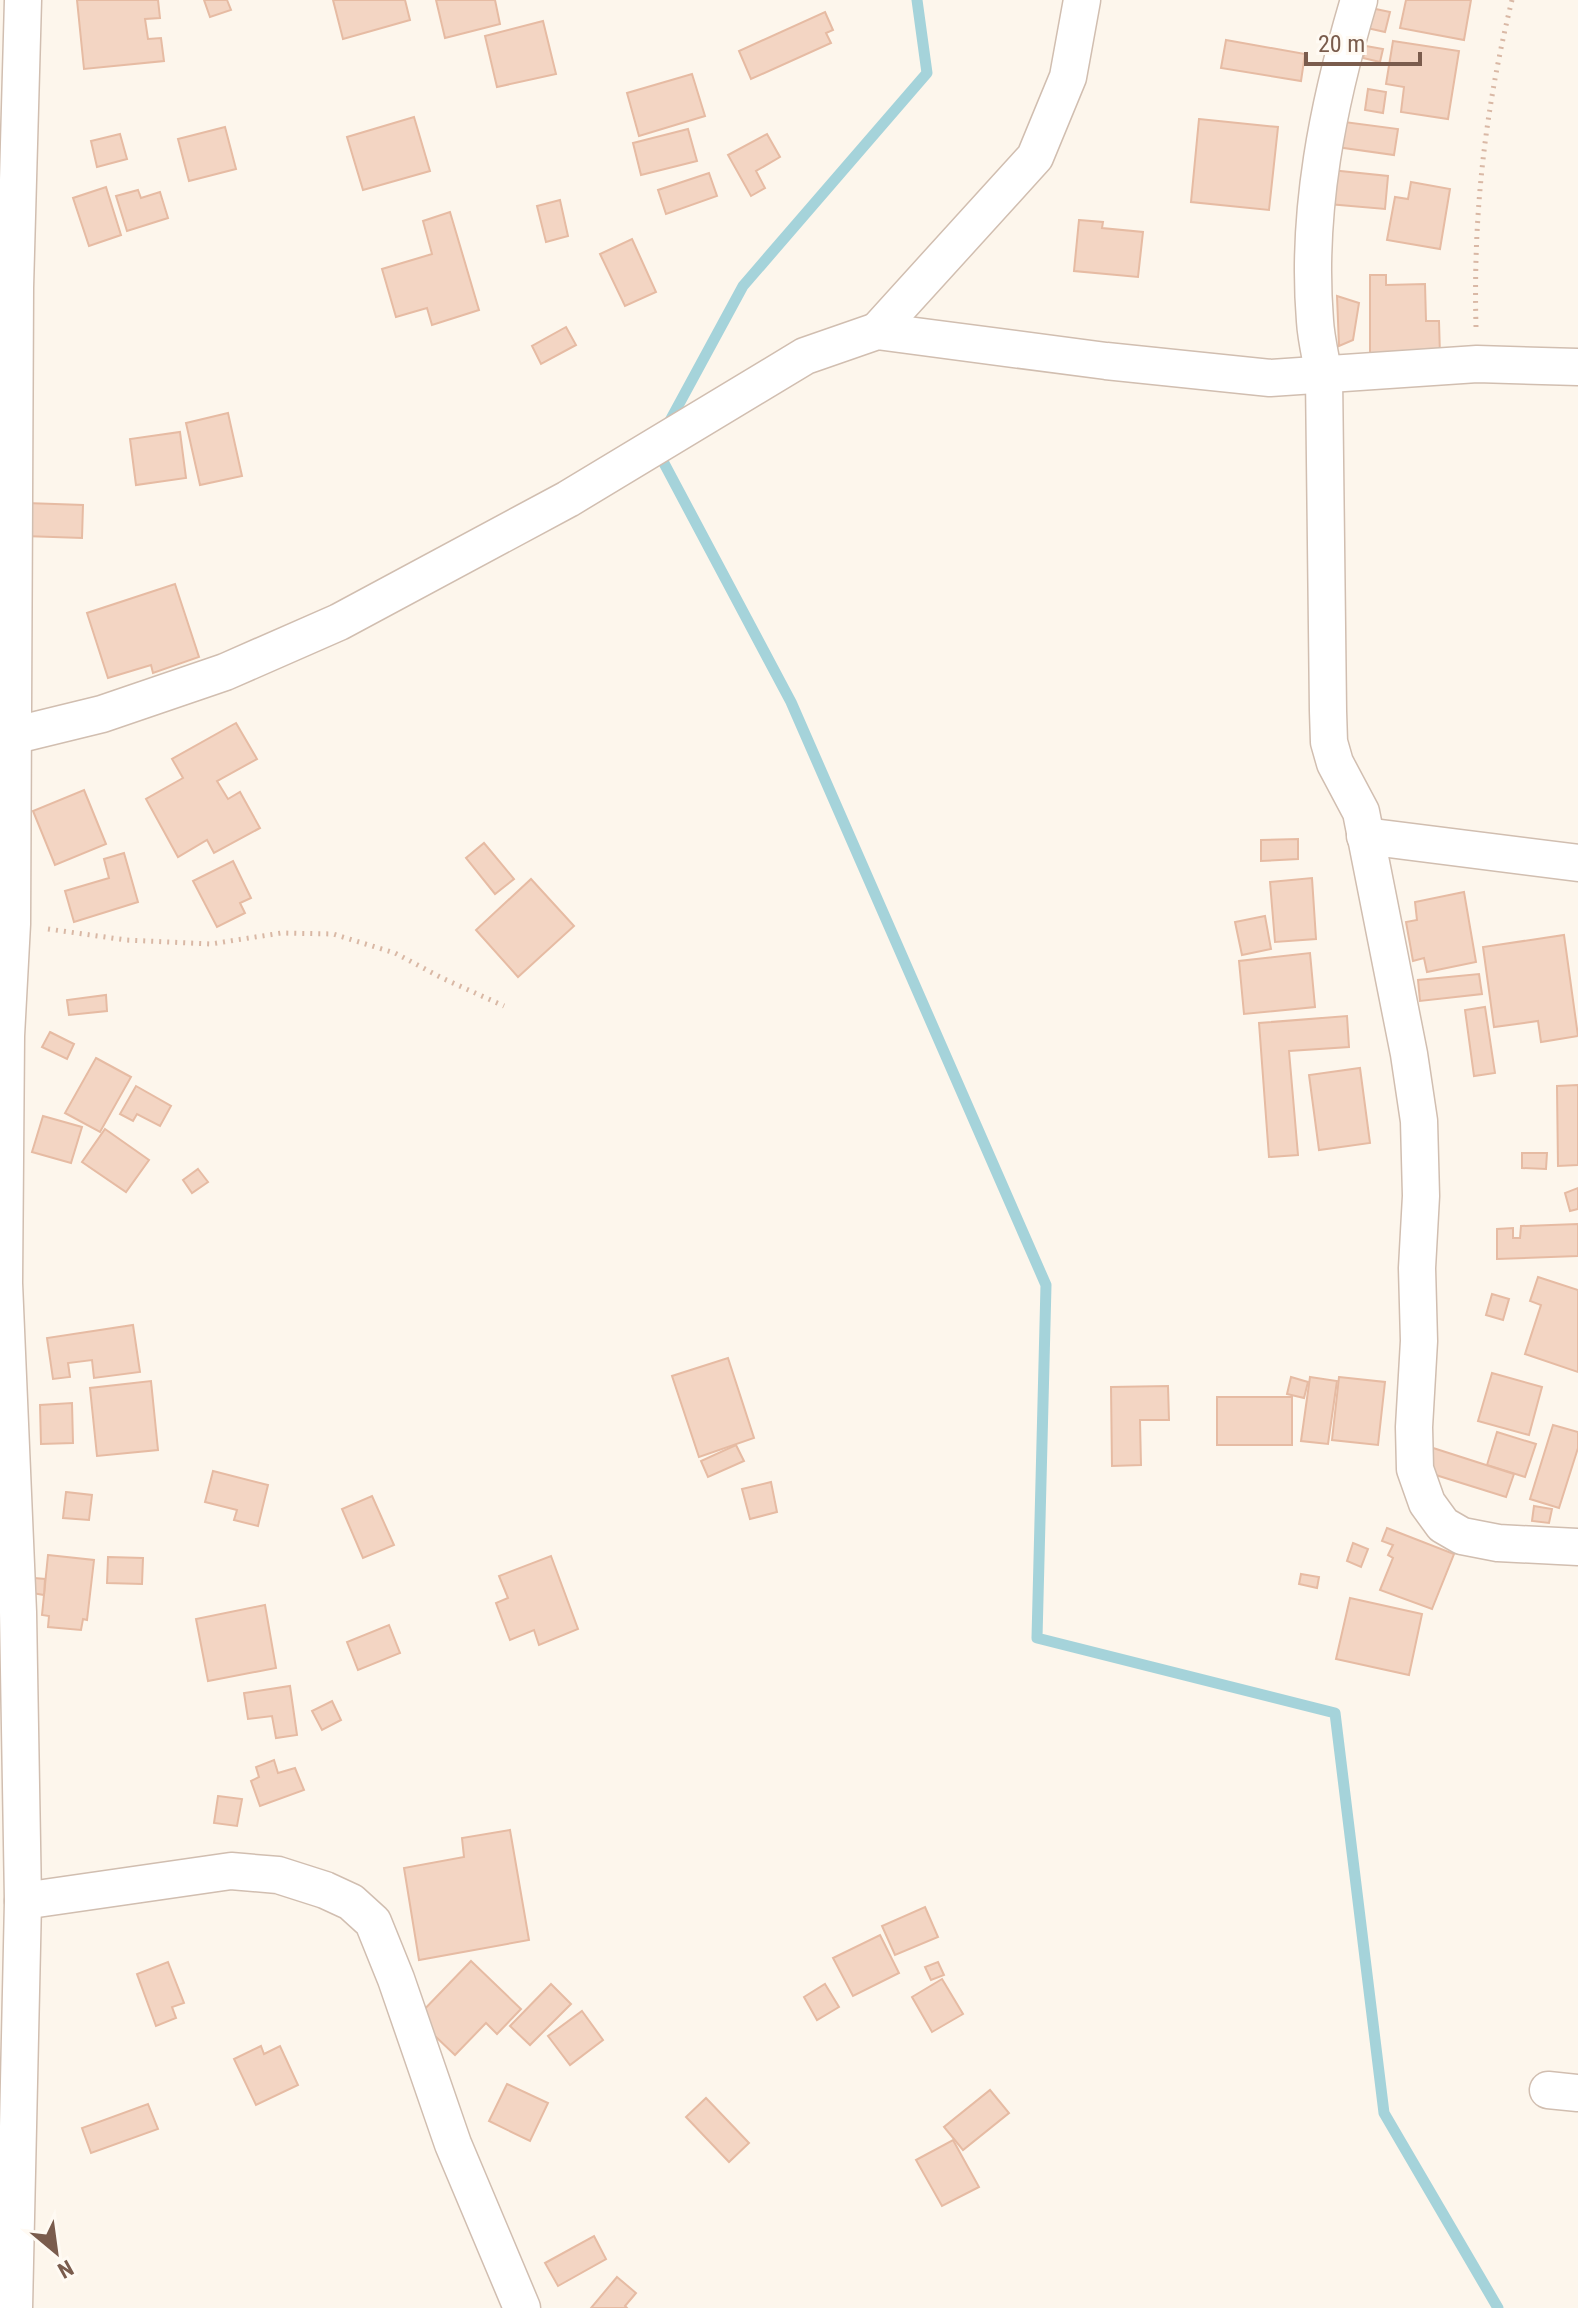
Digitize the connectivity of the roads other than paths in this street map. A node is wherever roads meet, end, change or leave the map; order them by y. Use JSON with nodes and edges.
{"nodes":[{"id":1,"x":23,"y":0,"type":"edge"},
{"id":2,"x":1082,"y":0,"type":"edge"},
{"id":3,"x":1359,"y":0,"type":"edge"},
{"id":4,"x":877,"y":331,"type":"junction"},
{"id":5,"x":1578,"y":367,"type":"edge"},
{"id":6,"x":1324,"y":376,"type":"junction"},
{"id":7,"x":12,"y":736,"type":"junction"},
{"id":8,"x":1365,"y":836,"type":"junction"},
{"id":9,"x":1578,"y":863,"type":"edge"},
{"id":10,"x":1578,"y":1547,"type":"edge"},
{"id":11,"x":23,"y":1901,"type":"junction"},
{"id":12,"x":14,"y":2308,"type":"edge"},
{"id":13,"x":522,"y":2308,"type":"edge"}],
"edges":[{"from":1,"to":7,"type":"street"},
{"from":2,"to":4,"type":"street"},
{"from":3,"to":6,"type":"street"},
{"from":4,"to":6,"type":"street"},
{"from":4,"to":7,"type":"street"},
{"from":5,"to":6,"type":"street"},
{"from":6,"to":8,"type":"street"},
{"from":7,"to":11,"type":"street"},
{"from":8,"to":9,"type":"street"},
{"from":8,"to":10,"type":"street"},
{"from":11,"to":12,"type":"street"},
{"from":11,"to":13,"type":"street"}]}
